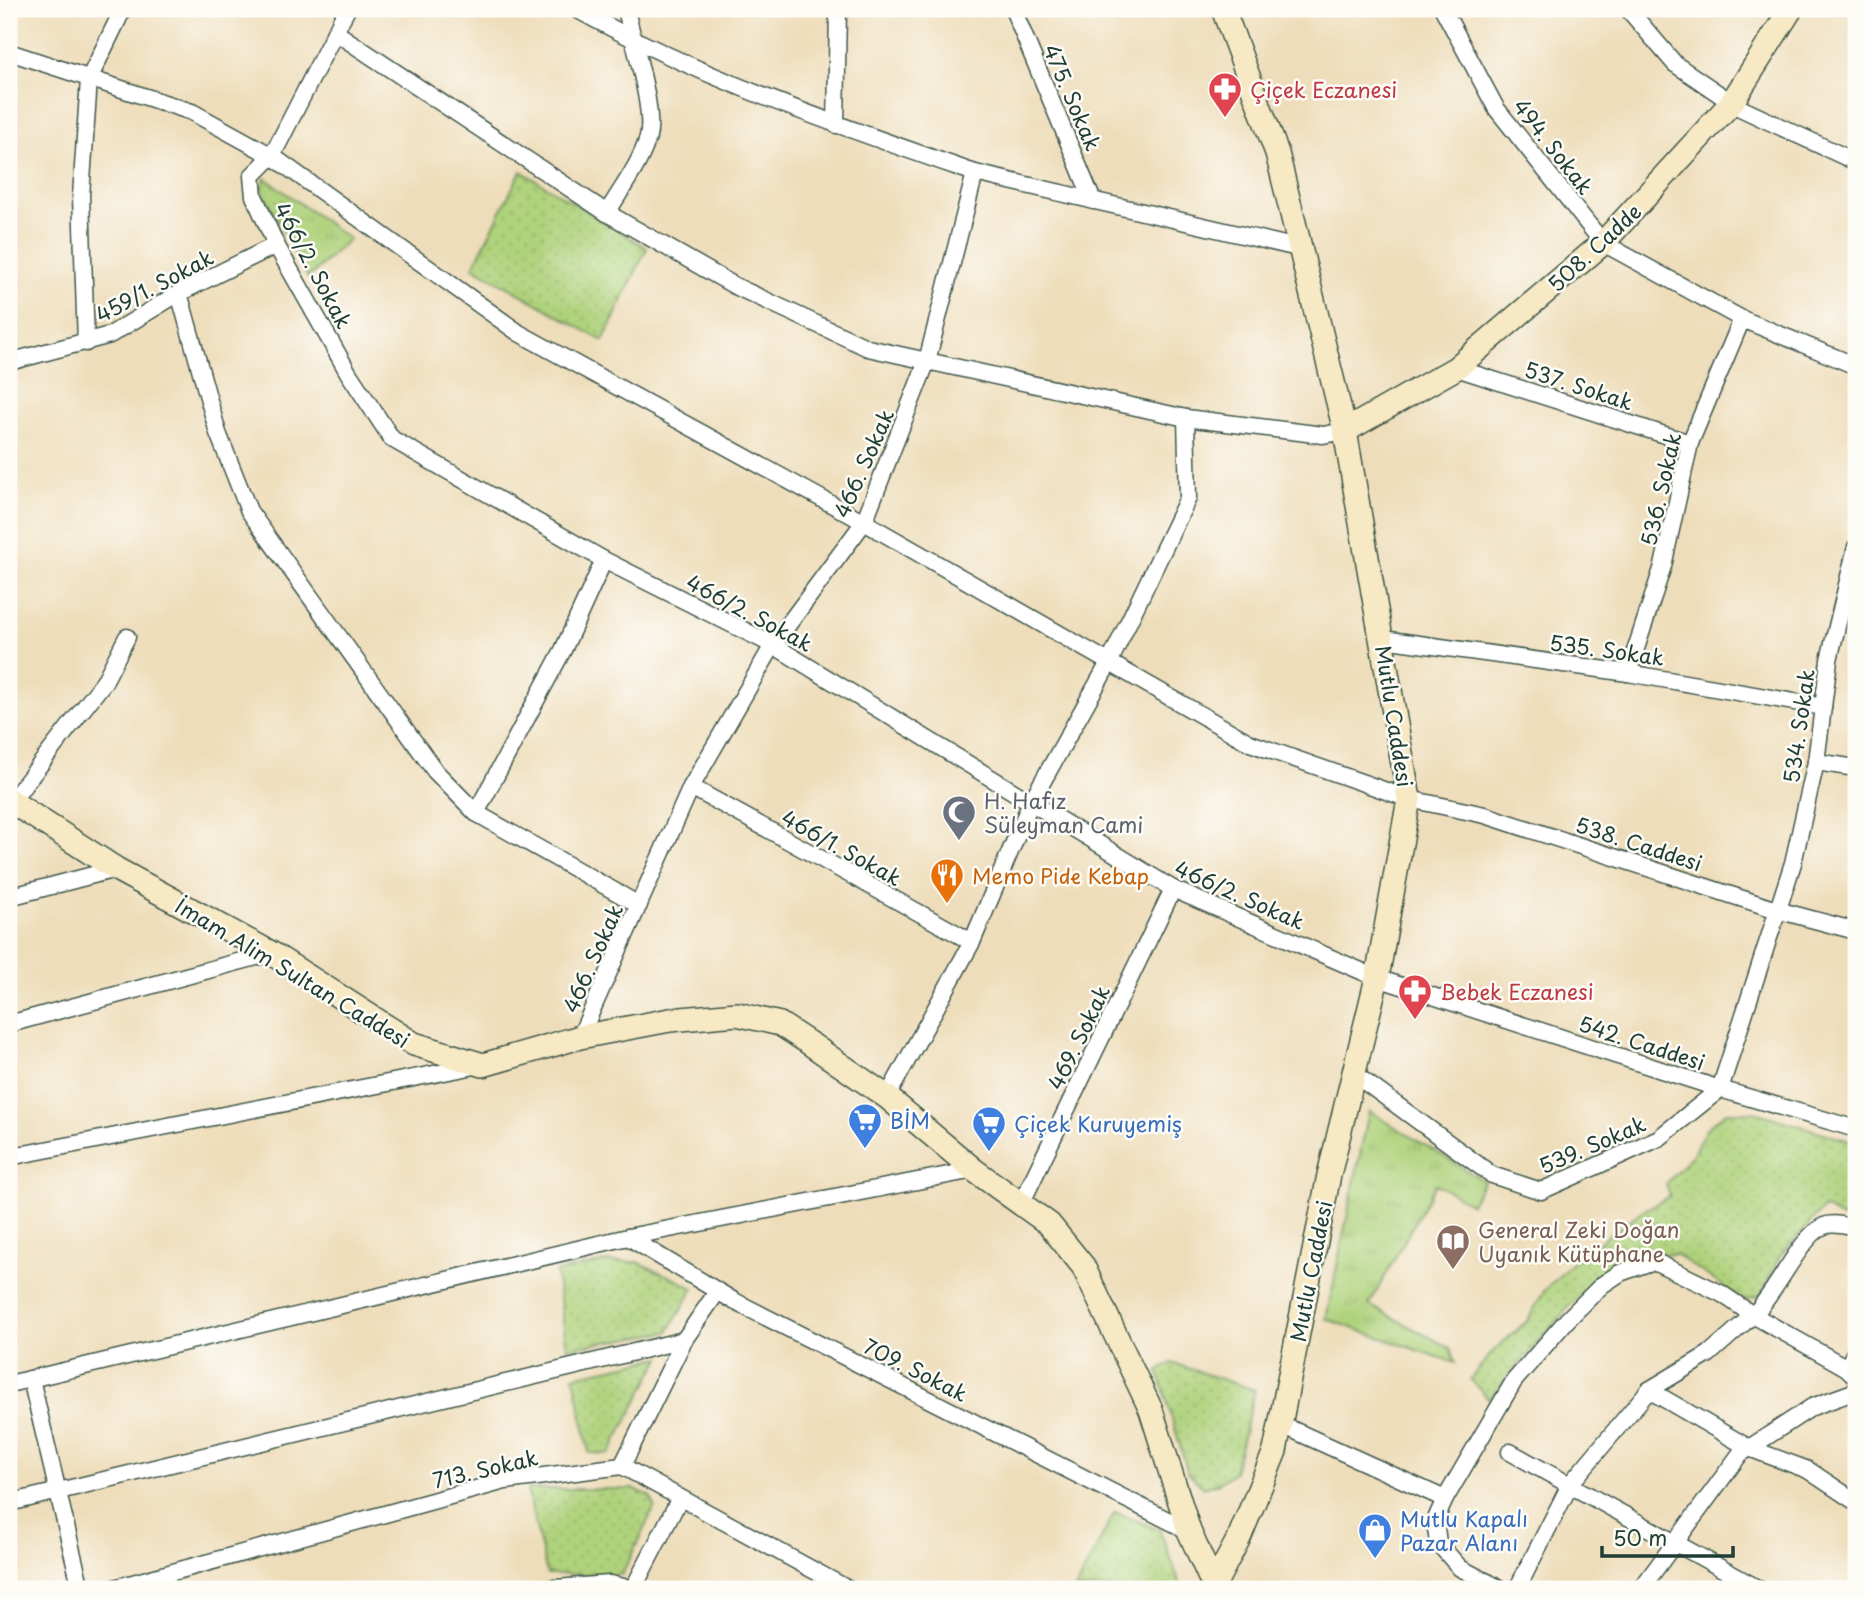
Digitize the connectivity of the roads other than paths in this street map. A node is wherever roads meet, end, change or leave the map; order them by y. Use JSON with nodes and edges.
{"nodes":[{"id":1,"x":123,"y":9,"type":"edge"},
{"id":2,"x":347,"y":9,"type":"edge"},
{"id":3,"x":576,"y":9,"type":"edge"},
{"id":4,"x":626,"y":9,"type":"edge"},
{"id":5,"x":838,"y":9,"type":"edge"},
{"id":6,"x":1013,"y":9,"type":"edge"},
{"id":7,"x":1223,"y":9,"type":"edge"},
{"id":8,"x":1443,"y":9,"type":"edge"},
{"id":9,"x":1628,"y":9,"type":"edge"},
{"id":10,"x":1791,"y":9,"type":"edge"},
{"id":11,"x":335,"y":32,"type":"junction"},
{"id":12,"x":632,"y":40,"type":"junction"},
{"id":13,"x":9,"y":52,"type":"edge"},
{"id":14,"x":89,"y":79,"type":"junction"},
{"id":15,"x":1732,"y":102,"type":"junction"},
{"id":16,"x":836,"y":125,"type":"junction"},
{"id":17,"x":272,"y":156,"type":"junction"},
{"id":18,"x":1856,"y":162,"type":"edge"},
{"id":19,"x":975,"y":173,"type":"junction"},
{"id":20,"x":1093,"y":201,"type":"junction"},
{"id":21,"x":607,"y":213,"type":"junction"},
{"id":22,"x":1603,"y":243,"type":"junction"},
{"id":23,"x":276,"y":245,"type":"junction"},
{"id":24,"x":1298,"y":248,"type":"junction"},
{"id":25,"x":179,"y":293,"type":"junction"},
{"id":26,"x":1742,"y":319,"type":"junction"},
{"id":27,"x":86,"y":343,"type":"junction"},
{"id":28,"x":927,"y":361,"type":"junction"},
{"id":29,"x":9,"y":362,"type":"edge"},
{"id":30,"x":1856,"y":366,"type":"edge"},
{"id":31,"x":1456,"y":368,"type":"junction"},
{"id":32,"x":1186,"y":418,"type":"junction"},
{"id":33,"x":1345,"y":431,"type":"junction"},
{"id":34,"x":1690,"y":443,"type":"junction"},
{"id":35,"x":864,"y":522,"type":"junction"},
{"id":36,"x":1856,"y":547,"type":"edge"},
{"id":37,"x":604,"y":561,"type":"junction"},
{"id":38,"x":127,"y":637,"type":"dead end"},
{"id":39,"x":1383,"y":639,"type":"junction"},
{"id":40,"x":773,"y":645,"type":"junction"},
{"id":41,"x":1110,"y":662,"type":"junction"},
{"id":42,"x":1628,"y":673,"type":"junction"},
{"id":43,"x":1823,"y":707,"type":"junction"},
{"id":44,"x":1816,"y":762,"type":"junction"},
{"id":45,"x":1856,"y":768,"type":"edge"},
{"id":46,"x":691,"y":788,"type":"junction"},
{"id":47,"x":1409,"y":799,"type":"junction"},
{"id":48,"x":10,"y":801,"type":"edge"},
{"id":49,"x":1031,"y":802,"type":"junction"},
{"id":50,"x":476,"y":813,"type":"junction"},
{"id":51,"x":116,"y":869,"type":"junction"},
{"id":52,"x":1172,"y":889,"type":"junction"},
{"id":53,"x":9,"y":897,"type":"edge"},
{"id":54,"x":639,"y":905,"type":"junction"},
{"id":55,"x":1777,"y":909,"type":"junction"},
{"id":56,"x":1856,"y":931,"type":"edge"},
{"id":57,"x":972,"y":942,"type":"junction"},
{"id":58,"x":271,"y":953,"type":"junction"},
{"id":59,"x":1377,"y":978,"type":"junction"},
{"id":60,"x":9,"y":1024,"type":"edge"},
{"id":61,"x":580,"y":1037,"type":"junction"},
{"id":62,"x":482,"y":1065,"type":"junction"},
{"id":63,"x":1353,"y":1073,"type":"junction"},
{"id":64,"x":1720,"y":1089,"type":"junction"},
{"id":65,"x":887,"y":1097,"type":"junction"},
{"id":66,"x":1856,"y":1129,"type":"edge"},
{"id":67,"x":9,"y":1157,"type":"edge"},
{"id":68,"x":974,"y":1170,"type":"junction"},
{"id":69,"x":1021,"y":1204,"type":"junction"},
{"id":70,"x":1856,"y":1228,"type":"edge"},
{"id":71,"x":628,"y":1237,"type":"junction"},
{"id":72,"x":717,"y":1292,"type":"junction"},
{"id":73,"x":1753,"y":1315,"type":"junction"},
{"id":74,"x":684,"y":1340,"type":"junction"},
{"id":75,"x":1856,"y":1350,"type":"edge"},
{"id":76,"x":1851,"y":1372,"type":"edge"},
{"id":77,"x":31,"y":1379,"type":"junction"},
{"id":78,"x":9,"y":1384,"type":"edge"},
{"id":79,"x":1649,"y":1390,"type":"junction"},
{"id":80,"x":1856,"y":1391,"type":"edge"},
{"id":81,"x":1280,"y":1424,"type":"junction"},
{"id":82,"x":1749,"y":1448,"type":"junction"},
{"id":83,"x":1510,"y":1452,"type":"dead end"},
{"id":84,"x":622,"y":1466,"type":"junction"},
{"id":85,"x":1571,"y":1483,"type":"junction"},
{"id":86,"x":56,"y":1492,"type":"junction"},
{"id":87,"x":680,"y":1498,"type":"junction"},
{"id":88,"x":1445,"y":1499,"type":"junction"},
{"id":89,"x":1856,"y":1502,"type":"edge"},
{"id":90,"x":9,"y":1503,"type":"edge"},
{"id":91,"x":1189,"y":1531,"type":"junction"},
{"id":92,"x":1675,"y":1544,"type":"junction"},
{"id":93,"x":1214,"y":1587,"type":"edge"},
{"id":94,"x":81,"y":1589,"type":"edge"},
{"id":95,"x":111,"y":1589,"type":"edge"},
{"id":96,"x":542,"y":1589,"type":"edge"},
{"id":97,"x":633,"y":1589,"type":"edge"},
{"id":98,"x":848,"y":1589,"type":"edge"},
{"id":99,"x":1502,"y":1589,"type":"edge"},
{"id":100,"x":1517,"y":1589,"type":"edge"},
{"id":101,"x":1641,"y":1589,"type":"edge"},
{"id":102,"x":1759,"y":1589,"type":"edge"}],
"edges":[{"from":1,"to":14,"type":"street"},
{"from":2,"to":11,"type":"street"},
{"from":3,"to":12,"type":"street"},
{"from":4,"to":12,"type":"street"},
{"from":5,"to":16,"type":"street"},
{"from":6,"to":20,"type":"street","name":"475. Sokak"},
{"from":7,"to":24,"type":"street","name":"Mutlu Caddesi"},
{"from":8,"to":22,"type":"street","name":"494. Sokak"},
{"from":9,"to":15,"type":"street"},
{"from":10,"to":15,"type":"street","name":"508. Cadde"},
{"from":11,"to":17,"type":"street"},
{"from":11,"to":21,"type":"street"},
{"from":12,"to":16,"type":"street"},
{"from":12,"to":21,"type":"street"},
{"from":13,"to":14,"type":"street","name":"538. Caddesi"},
{"from":14,"to":17,"type":"street","name":"538. Caddesi"},
{"from":14,"to":27,"type":"street"},
{"from":15,"to":18,"type":"street"},
{"from":15,"to":22,"type":"street","name":"508. Cadde"},
{"from":16,"to":19,"type":"street"},
{"from":17,"to":23,"type":"street","name":"466/2. Sokak"},
{"from":17,"to":35,"type":"street","name":"538. Caddesi"},
{"from":19,"to":20,"type":"street"},
{"from":19,"to":28,"type":"street","name":"466. Sokak"},
{"from":20,"to":24,"type":"street"},
{"from":21,"to":28,"type":"street"},
{"from":22,"to":26,"type":"street","name":"494. Sokak"},
{"from":22,"to":31,"type":"street","name":"508. Cadde"},
{"from":23,"to":25,"type":"street","name":"459/1. Sokak"},
{"from":23,"to":37,"type":"street","name":"466/2. Sokak"},
{"from":24,"to":33,"type":"street","name":"Mutlu Caddesi"},
{"from":25,"to":27,"type":"street","name":"459/1. Sokak"},
{"from":25,"to":50,"type":"street"},
{"from":26,"to":30,"type":"street","name":"494. Sokak"},
{"from":26,"to":34,"type":"street","name":"536. Sokak"},
{"from":27,"to":29,"type":"street","name":"459/1. Sokak"},
{"from":28,"to":32,"type":"street"},
{"from":28,"to":35,"type":"street","name":"466. Sokak"},
{"from":31,"to":33,"type":"street","name":"508. Cadde"},
{"from":31,"to":34,"type":"street","name":"537. Sokak"},
{"from":32,"to":33,"type":"street"},
{"from":32,"to":41,"type":"street"},
{"from":33,"to":39,"type":"street","name":"Mutlu Caddesi"},
{"from":34,"to":42,"type":"street","name":"536. Sokak"},
{"from":35,"to":40,"type":"street","name":"466. Sokak"},
{"from":35,"to":41,"type":"street","name":"538. Caddesi"},
{"from":36,"to":43,"type":"street","name":"534. Sokak"},
{"from":37,"to":40,"type":"street","name":"466/2. Sokak"},
{"from":37,"to":50,"type":"street"},
{"from":38,"to":48,"type":"street"},
{"from":39,"to":42,"type":"street","name":"535. Sokak"},
{"from":39,"to":47,"type":"street","name":"Mutlu Caddesi"},
{"from":40,"to":46,"type":"street","name":"466. Sokak"},
{"from":40,"to":49,"type":"street","name":"466/2. Sokak"},
{"from":41,"to":47,"type":"street","name":"538. Caddesi"},
{"from":41,"to":49,"type":"street"},
{"from":42,"to":43,"type":"street","name":"535. Sokak"},
{"from":43,"to":44,"type":"street","name":"534. Sokak"},
{"from":44,"to":45,"type":"street"},
{"from":44,"to":55,"type":"street","name":"534. Sokak"},
{"from":46,"to":54,"type":"street","name":"466. Sokak"},
{"from":46,"to":57,"type":"street","name":"466/1. Sokak"},
{"from":47,"to":55,"type":"street","name":"538. Caddesi"},
{"from":47,"to":59,"type":"street","name":"Mutlu Caddesi"},
{"from":48,"to":51,"type":"street","name":"İmam Alim Sultan Caddesi"},
{"from":49,"to":52,"type":"street","name":"466/2. Sokak"},
{"from":49,"to":57,"type":"street"},
{"from":50,"to":54,"type":"street"},
{"from":51,"to":53,"type":"street"},
{"from":51,"to":58,"type":"street","name":"İmam Alim Sultan Caddesi"},
{"from":52,"to":59,"type":"street","name":"466/2. Sokak"},
{"from":52,"to":69,"type":"street","name":"469. Sokak"},
{"from":54,"to":61,"type":"street","name":"466. Sokak"},
{"from":55,"to":56,"type":"street","name":"538. Caddesi"},
{"from":55,"to":64,"type":"street"},
{"from":57,"to":65,"type":"street"},
{"from":58,"to":60,"type":"street"},
{"from":58,"to":62,"type":"street","name":"İmam Alim Sultan Caddesi"},
{"from":59,"to":63,"type":"street","name":"Mutlu Caddesi"},
{"from":59,"to":64,"type":"street","name":"542. Caddesi"},
{"from":61,"to":62,"type":"street"},
{"from":61,"to":65,"type":"street"},
{"from":62,"to":67,"type":"street"},
{"from":63,"to":64,"type":"street","name":"539. Sokak"},
{"from":63,"to":81,"type":"street","name":"Mutlu Caddesi"},
{"from":64,"to":66,"type":"street","name":"542. Caddesi"},
{"from":65,"to":68,"type":"street"},
{"from":68,"to":69,"type":"street"},
{"from":68,"to":71,"type":"street"},
{"from":69,"to":91,"type":"street"},
{"from":70,"to":73,"type":"street"},
{"from":71,"to":72,"type":"street","name":"709. Sokak"},
{"from":71,"to":77,"type":"street"},
{"from":72,"to":74,"type":"street"},
{"from":72,"to":91,"type":"street","name":"709. Sokak"},
{"from":73,"to":76,"type":"street"},
{"from":73,"to":79,"type":"street"},
{"from":73,"to":88,"type":"street"},
{"from":74,"to":84,"type":"street"},
{"from":74,"to":86,"type":"street"},
{"from":75,"to":76,"type":"street"},
{"from":77,"to":78,"type":"street"},
{"from":77,"to":86,"type":"street"},
{"from":79,"to":82,"type":"street"},
{"from":79,"to":85,"type":"street"},
{"from":80,"to":82,"type":"street"},
{"from":81,"to":88,"type":"street"},
{"from":81,"to":93,"type":"street","name":"Mutlu Caddesi"},
{"from":82,"to":89,"type":"street"},
{"from":82,"to":92,"type":"street"},
{"from":83,"to":85,"type":"street"},
{"from":84,"to":87,"type":"street"},
{"from":84,"to":95,"type":"street","name":"713. Sokak"},
{"from":85,"to":92,"type":"street"},
{"from":85,"to":100,"type":"street"},
{"from":86,"to":90,"type":"street"},
{"from":86,"to":94,"type":"street"},
{"from":87,"to":97,"type":"street"},
{"from":87,"to":98,"type":"street"},
{"from":88,"to":99,"type":"street"},
{"from":91,"to":93,"type":"street"},
{"from":92,"to":101,"type":"street"},
{"from":92,"to":102,"type":"street"},
{"from":96,"to":97,"type":"street"}]}
